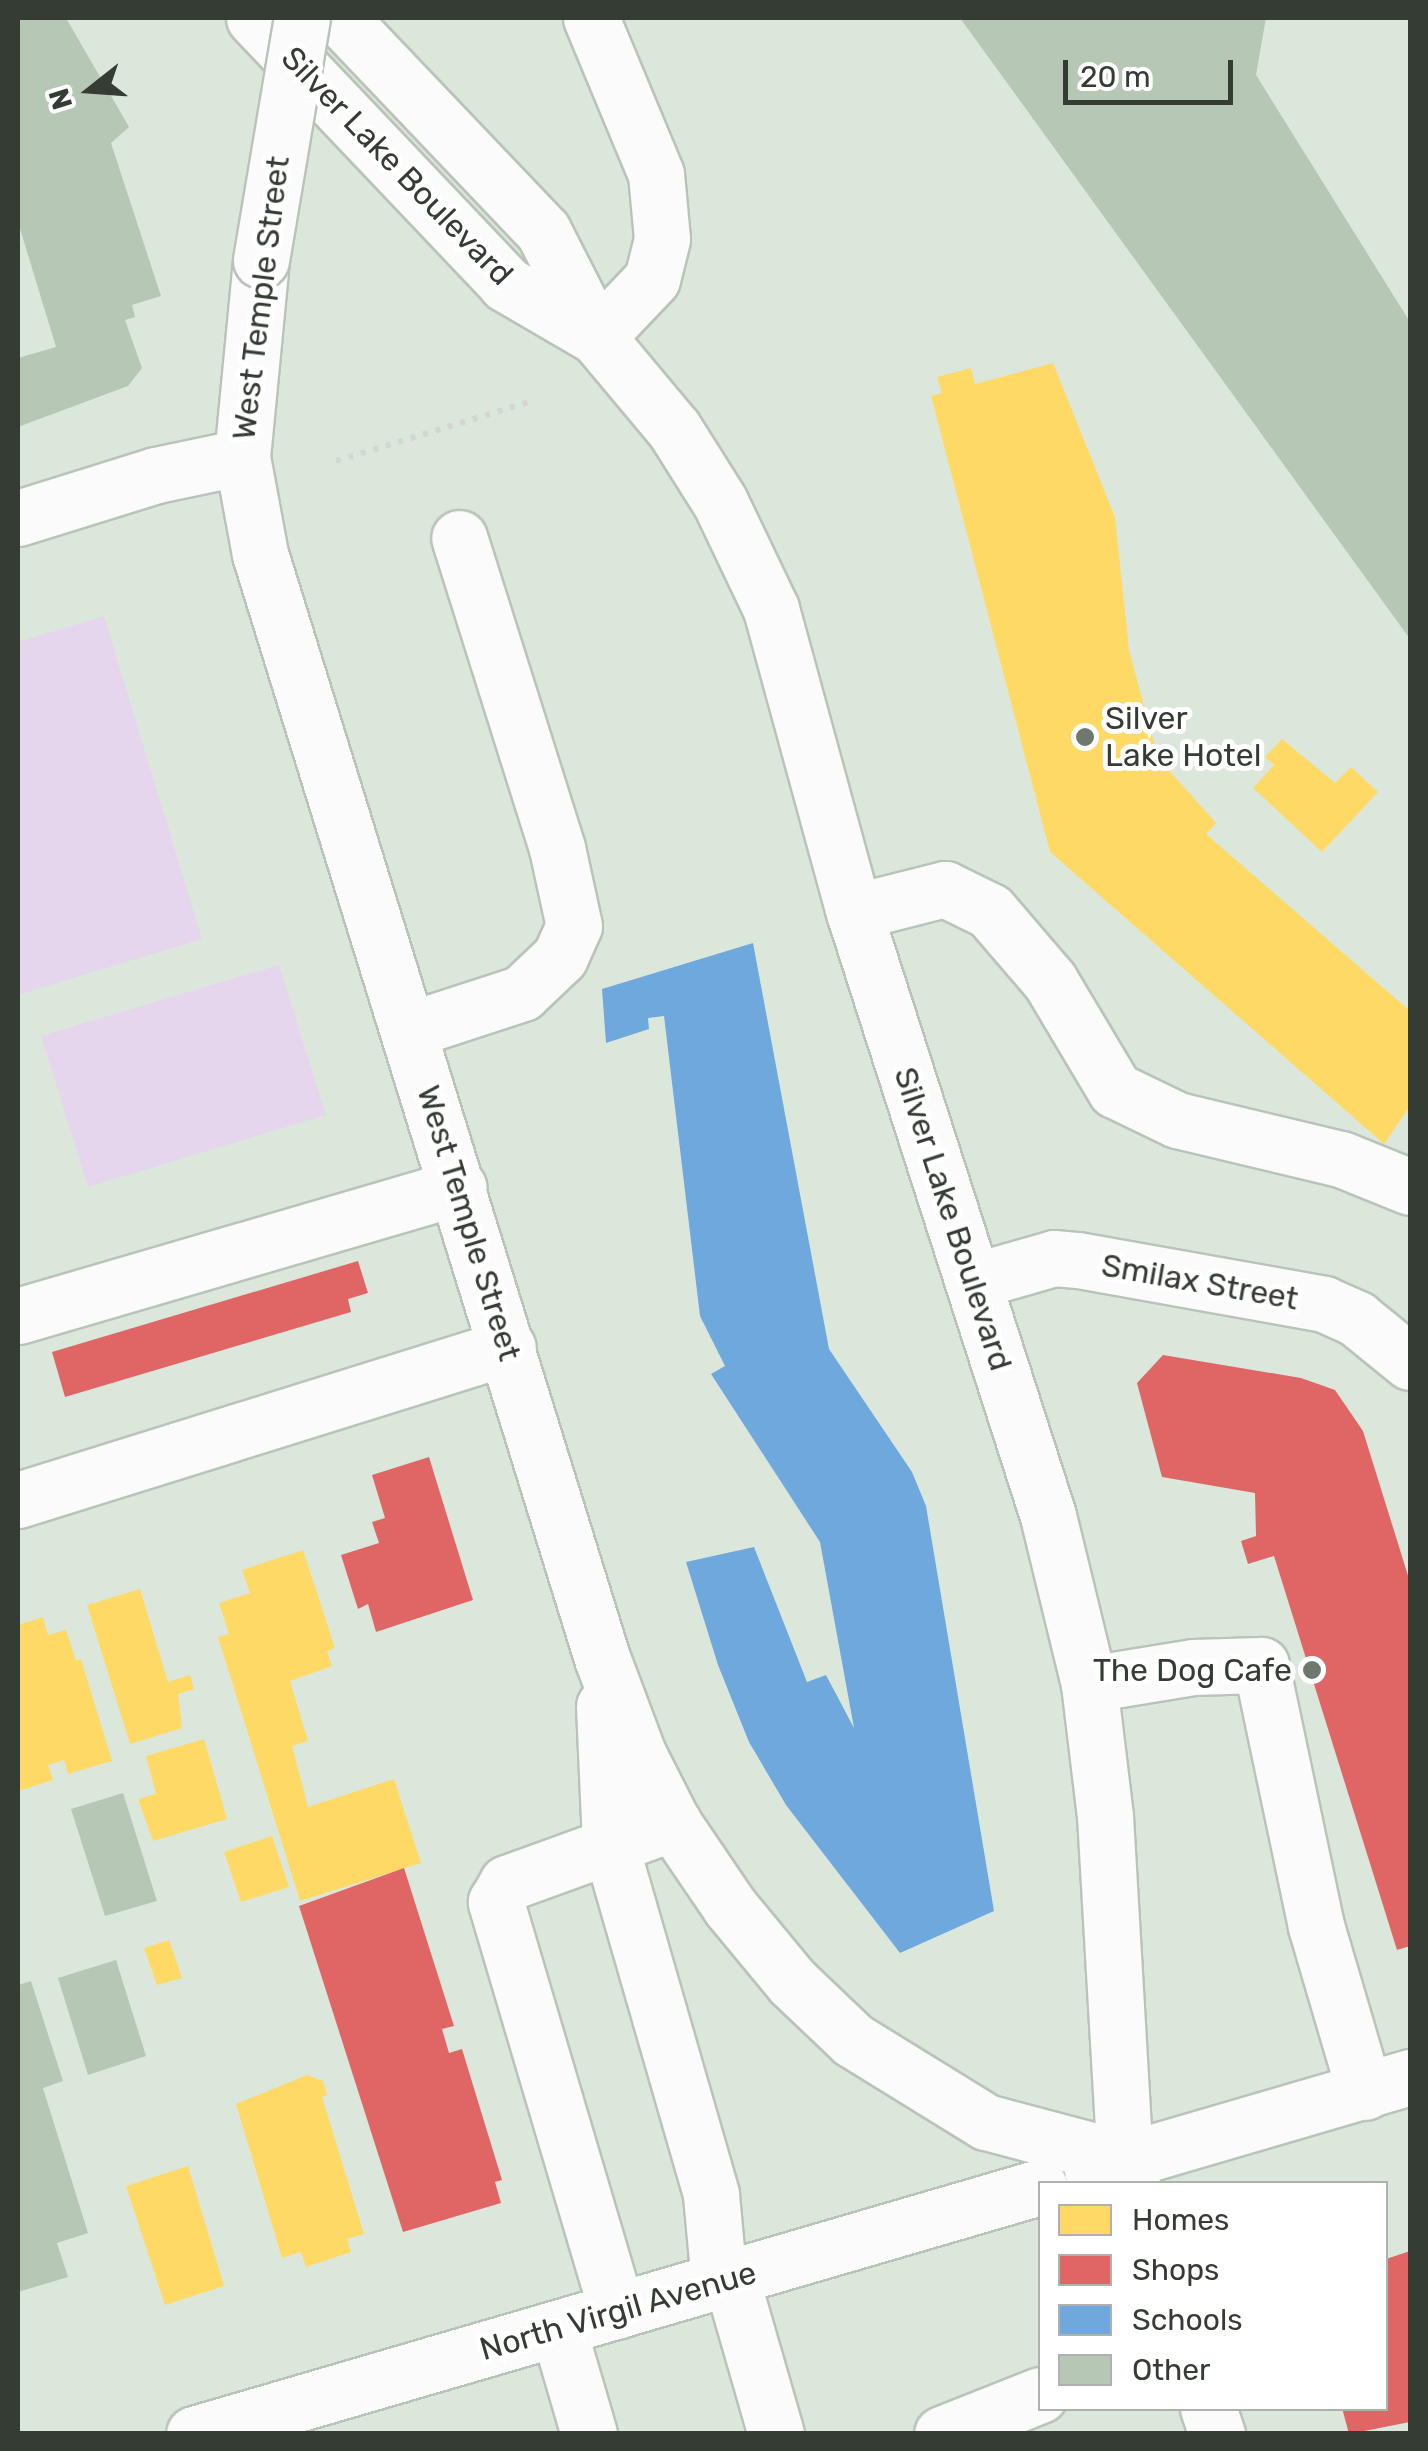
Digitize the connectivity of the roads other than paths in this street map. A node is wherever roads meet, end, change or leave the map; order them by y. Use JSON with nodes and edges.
{"nodes":[{"id":1,"x":254,"y":18,"type":"edge"},
{"id":2,"x":302,"y":18,"type":"edge"},
{"id":3,"x":340,"y":18,"type":"edge"},
{"id":4,"x":591,"y":18,"type":"edge"},
{"id":5,"x":596,"y":338,"type":"junction"},
{"id":6,"x":242,"y":457,"type":"junction"},
{"id":7,"x":18,"y":518,"type":"edge"},
{"id":8,"x":459,"y":538,"type":"dead end"},
{"id":9,"x":854,"y":912,"type":"junction"},
{"id":10,"x":409,"y":1030,"type":"junction"},
{"id":11,"x":458,"y":1187,"type":"junction"},
{"id":12,"x":1410,"y":1187,"type":"edge"},
{"id":13,"x":974,"y":1281,"type":"junction"},
{"id":14,"x":18,"y":1316,"type":"edge"},
{"id":15,"x":508,"y":1347,"type":"junction"},
{"id":16,"x":1410,"y":1362,"type":"edge"},
{"id":17,"x":18,"y":1500,"type":"edge"},
{"id":18,"x":602,"y":1658,"type":"junction"},
{"id":19,"x":1088,"y":1684,"type":"junction"},
{"id":20,"x":674,"y":1824,"type":"junction"},
{"id":21,"x":610,"y":1844,"type":"junction"},
{"id":22,"x":1388,"y":2085,"type":"edge"},
{"id":23,"x":1128,"y":2171,"type":"edge"},
{"id":24,"x":1068,"y":2181,"type":"edge"},
{"id":25,"x":1038,"y":2188,"type":"edge"},
{"id":26,"x":725,"y":2280,"type":"junction"},
{"id":27,"x":617,"y":2310,"type":"junction"},
{"id":28,"x":558,"y":2328,"type":"junction"},
{"id":29,"x":1038,"y":2396,"type":"edge"},
{"id":30,"x":194,"y":2434,"type":"edge"},
{"id":31,"x":589,"y":2434,"type":"edge"},
{"id":32,"x":776,"y":2434,"type":"edge"},
{"id":33,"x":942,"y":2434,"type":"edge"}],
"edges":[{"from":1,"to":5,"type":"main road","name":"Silver Lake Boulevard"},
{"from":2,"to":6,"type":"main road","name":"West Temple Street","bridge":true},
{"from":3,"to":5,"type":"main road","name":"Silver Lake Boulevard"},
{"from":4,"to":5,"type":"main road"},
{"from":5,"to":9,"type":"main road","name":"Silver Lake Boulevard"},
{"from":6,"to":7,"type":"main road"},
{"from":6,"to":10,"type":"main road","name":"West Temple Street"},
{"from":8,"to":10,"type":"main road"},
{"from":9,"to":12,"type":"main road"},
{"from":9,"to":13,"type":"main road","name":"Silver Lake Boulevard"},
{"from":10,"to":11,"type":"main road","name":"West Temple Street"},
{"from":11,"to":14,"type":"main road"},
{"from":11,"to":15,"type":"main road","name":"West Temple Street"},
{"from":13,"to":16,"type":"main road","name":"Smilax Street"},
{"from":13,"to":19,"type":"main road","name":"Silver Lake Boulevard"},
{"from":15,"to":17,"type":"main road"},
{"from":15,"to":18,"type":"main road","name":"West Temple Street"},
{"from":18,"to":20,"type":"main road","name":"West Temple Street"},
{"from":18,"to":21,"type":"main road"},
{"from":19,"to":22,"type":"main road"},
{"from":19,"to":23,"type":"main road","name":"Silver Lake Boulevard"},
{"from":20,"to":21,"type":"main road"},
{"from":20,"to":23,"type":"main road","name":"West Temple Street"},
{"from":21,"to":26,"type":"main road"},
{"from":21,"to":27,"type":"main road"},
{"from":22,"to":23,"type":"main road"},
{"from":23,"to":24,"type":"main road"},
{"from":25,"to":26,"type":"main road","name":"North Virgil Avenue"},
{"from":26,"to":27,"type":"main road","name":"North Virgil Avenue"},
{"from":26,"to":32,"type":"main road"},
{"from":27,"to":28,"type":"main road","name":"North Virgil Avenue"},
{"from":28,"to":30,"type":"main road","name":"North Virgil Avenue"},
{"from":28,"to":31,"type":"main road"},
{"from":29,"to":33,"type":"main road"}]}
